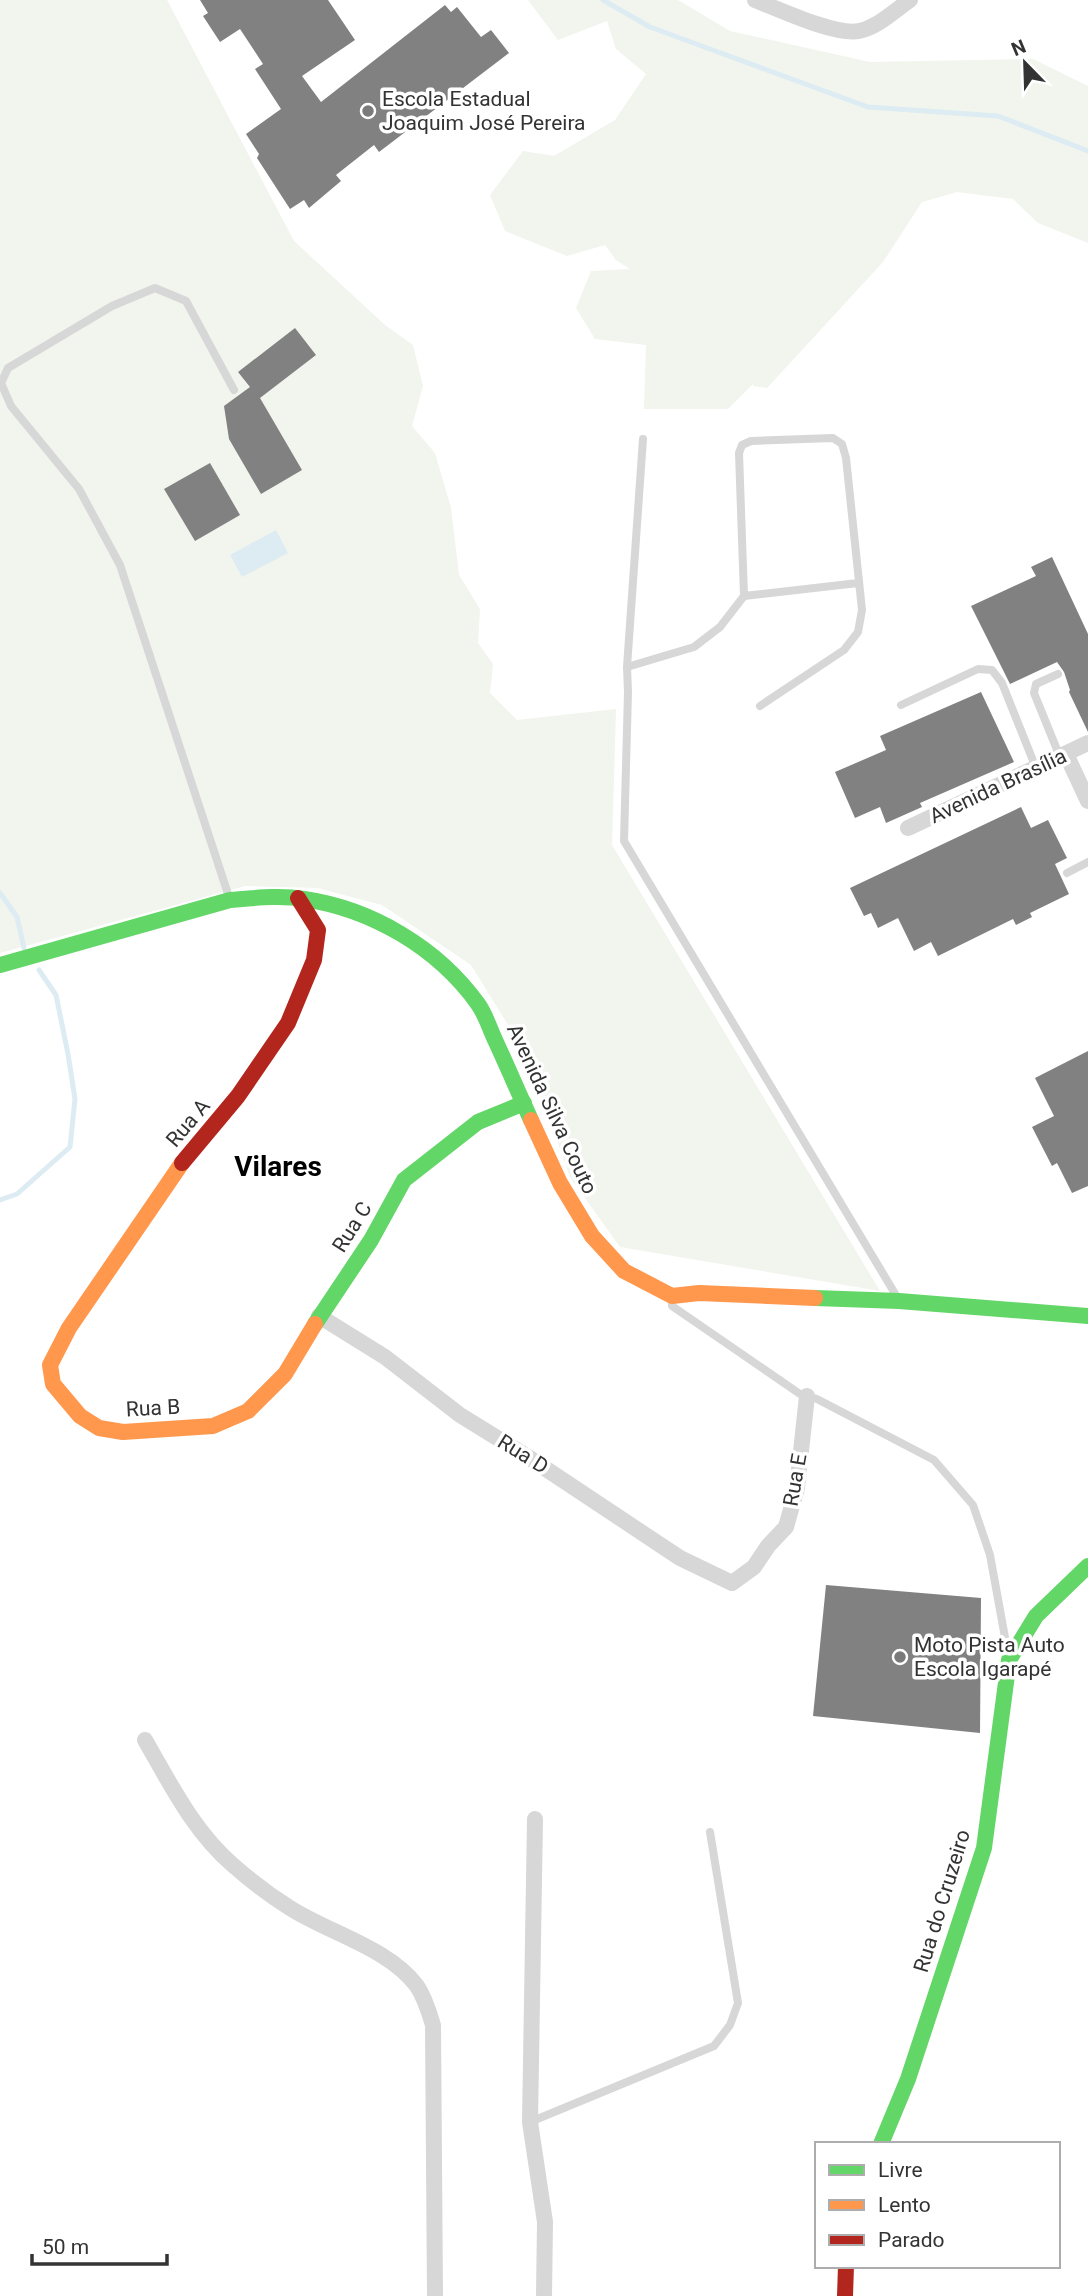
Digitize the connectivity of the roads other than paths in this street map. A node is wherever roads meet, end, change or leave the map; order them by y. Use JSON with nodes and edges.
{"nodes":[{"id":1,"x":755,"y":0,"type":"edge"},
{"id":2,"x":910,"y":0,"type":"edge"},
{"id":3,"x":234,"y":390,"type":"dead end"},
{"id":4,"x":643,"y":439,"type":"dead end"},
{"id":5,"x":858,"y":583,"type":"junction"},
{"id":6,"x":744,"y":596,"type":"junction"},
{"id":7,"x":627,"y":667,"type":"junction"},
{"id":8,"x":1058,"y":674,"type":"dead end"},
{"id":9,"x":901,"y":705,"type":"dead end"},
{"id":10,"x":761,"y":706,"type":"dead end"},
{"id":11,"x":1088,"y":743,"type":"edge"},
{"id":12,"x":1063,"y":755,"type":"junction"},
{"id":13,"x":1036,"y":768,"type":"junction"},
{"id":14,"x":1088,"y":801,"type":"edge"},
{"id":15,"x":908,"y":828,"type":"dead end"},
{"id":16,"x":1088,"y":862,"type":"edge"},
{"id":17,"x":1067,"y":873,"type":"dead end"},
{"id":18,"x":298,"y":898,"type":"junction"},
{"id":19,"x":230,"y":900,"type":"junction"},
{"id":20,"x":0,"y":965,"type":"edge"},
{"id":21,"x":524,"y":1103,"type":"junction"},
{"id":22,"x":673,"y":1296,"type":"junction"},
{"id":23,"x":899,"y":1301,"type":"junction"},
{"id":24,"x":1088,"y":1315,"type":"edge"},
{"id":25,"x":319,"y":1316,"type":"junction"},
{"id":26,"x":50,"y":1365,"type":"joint"},
{"id":27,"x":807,"y":1396,"type":"junction"},
{"id":28,"x":248,"y":1411,"type":"joint"},
{"id":29,"x":1088,"y":1566,"type":"edge"},
{"id":30,"x":732,"y":1583,"type":"joint"},
{"id":31,"x":1009,"y":1660,"type":"junction"},
{"id":32,"x":145,"y":1741,"type":"dead end"},
{"id":33,"x":535,"y":1819,"type":"dead end"},
{"id":34,"x":710,"y":1832,"type":"dead end"},
{"id":35,"x":530,"y":2122,"type":"junction"},
{"id":36,"x":882,"y":2142,"type":"edge"},
{"id":37,"x":846,"y":2268,"type":"edge"},
{"id":38,"x":435,"y":2296,"type":"edge"},
{"id":39,"x":544,"y":2296,"type":"edge"},
{"id":40,"x":845,"y":2296,"type":"edge"}],
"edges":[{"from":1,"to":2,"type":"street"},
{"from":3,"to":19,"type":"lane"},
{"from":4,"to":7,"type":"lane"},
{"from":5,"to":6,"type":"lane"},
{"from":5,"to":6,"type":"lane"},
{"from":5,"to":10,"type":"lane"},
{"from":6,"to":7,"type":"lane"},
{"from":7,"to":23,"type":"lane"},
{"from":8,"to":12,"type":"lane"},
{"from":9,"to":13,"type":"lane"},
{"from":11,"to":12,"type":"street","name":"Avenida Brasília"},
{"from":12,"to":13,"type":"street","name":"Avenida Brasília"},
{"from":12,"to":14,"type":"street"},
{"from":13,"to":15,"type":"street","name":"Avenida Brasília"},
{"from":16,"to":17,"type":"lane"},
{"from":18,"to":19,"type":"street","name":"Avenida Silva Couto"},
{"from":18,"to":21,"type":"street","name":"Avenida Silva Couto"},
{"from":18,"to":26,"type":"street","name":"Rua A"},
{"from":19,"to":20,"type":"street","name":"Avenida Silva Couto"},
{"from":21,"to":22,"type":"street","name":"Avenida Silva Couto"},
{"from":21,"to":25,"type":"street","name":"Rua C"},
{"from":22,"to":23,"type":"street"},
{"from":22,"to":27,"type":"lane"},
{"from":23,"to":24,"type":"street"},
{"from":25,"to":28,"type":"street","name":"Rua C"},
{"from":25,"to":30,"type":"street","name":"Rua D"},
{"from":26,"to":28,"type":"street","name":"Rua B"},
{"from":27,"to":30,"type":"street","name":"Rua E"},
{"from":27,"to":31,"type":"lane"},
{"from":29,"to":31,"type":"street","name":"Rua do Cruzeiro"},
{"from":31,"to":36,"type":"street","name":"Rua do Cruzeiro"},
{"from":32,"to":38,"type":"street"},
{"from":33,"to":35,"type":"street"},
{"from":34,"to":35,"type":"lane"},
{"from":35,"to":39,"type":"street"},
{"from":37,"to":40,"type":"street"}]}
